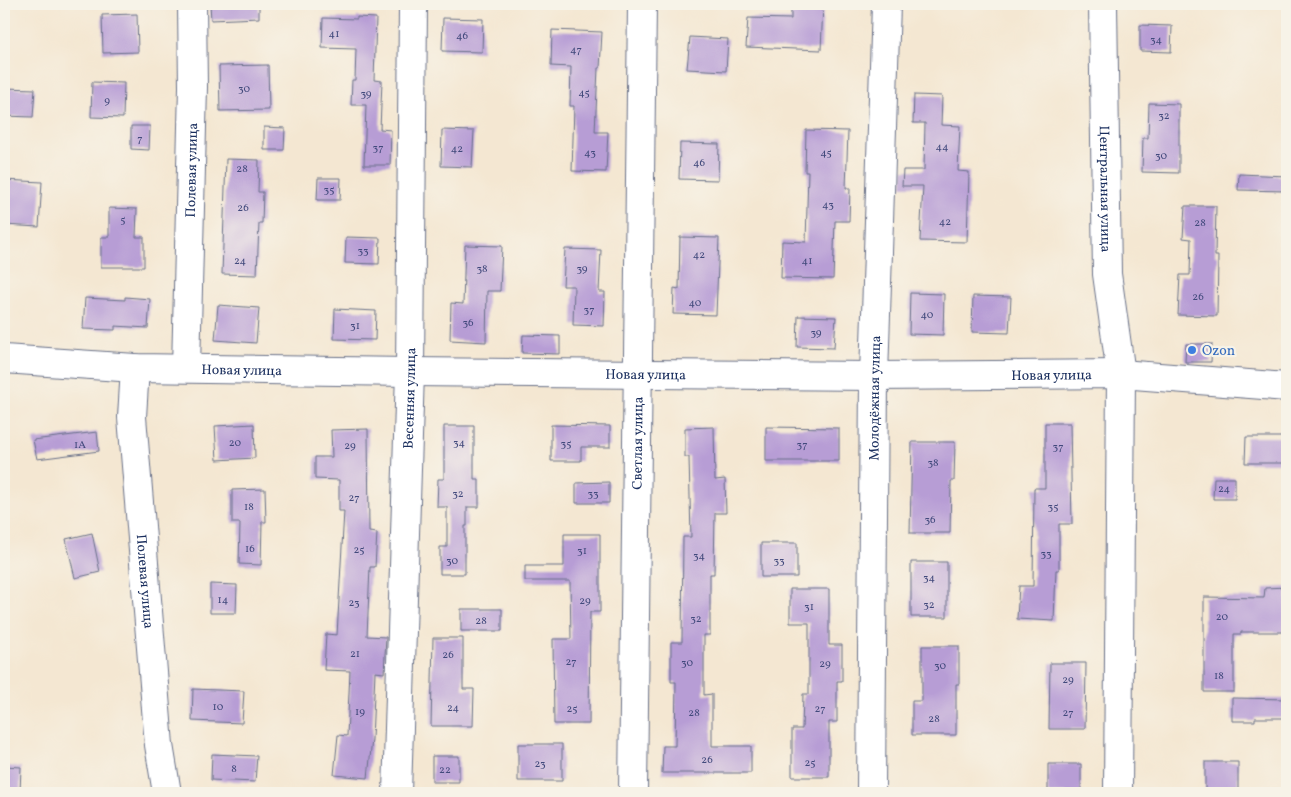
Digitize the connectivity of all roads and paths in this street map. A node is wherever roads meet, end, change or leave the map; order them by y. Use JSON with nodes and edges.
{"nodes":[{"id":1,"x":192,"y":4,"type":"edge"},
{"id":2,"x":413,"y":4,"type":"edge"},
{"id":3,"x":642,"y":4,"type":"edge"},
{"id":4,"x":886,"y":4,"type":"edge"},
{"id":5,"x":1103,"y":4,"type":"edge"},
{"id":6,"x":4,"y":359,"type":"edge"},
{"id":7,"x":135,"y":368,"type":"junction"},
{"id":8,"x":186,"y":368,"type":"junction"},
{"id":9,"x":410,"y":372,"type":"junction"},
{"id":10,"x":636,"y":374,"type":"junction"},
{"id":11,"x":1122,"y":374,"type":"junction"},
{"id":12,"x":874,"y":376,"type":"junction"},
{"id":13,"x":1287,"y":387,"type":"edge"},
{"id":14,"x":167,"y":793,"type":"edge"},
{"id":15,"x":396,"y":793,"type":"edge"},
{"id":16,"x":632,"y":793,"type":"edge"},
{"id":17,"x":871,"y":793,"type":"edge"},
{"id":18,"x":1118,"y":793,"type":"edge"}],
"edges":[{"from":1,"to":8,"type":"street","name":"Полевая улица"},
{"from":2,"to":9,"type":"street","name":"Весенняя улица"},
{"from":3,"to":10,"type":"street","name":"Светлая улица"},
{"from":4,"to":12,"type":"street","name":"Молодёжная улица"},
{"from":5,"to":11,"type":"street","name":"Центральная улица"},
{"from":6,"to":7,"type":"street","name":"Новая улица"},
{"from":7,"to":8,"type":"street","name":"Новая улица"},
{"from":7,"to":14,"type":"street","name":"Полевая улица"},
{"from":8,"to":9,"type":"street","name":"Новая улица"},
{"from":9,"to":10,"type":"street","name":"Новая улица"},
{"from":9,"to":15,"type":"street","name":"Весенняя улица"},
{"from":10,"to":12,"type":"street","name":"Новая улица"},
{"from":10,"to":16,"type":"street","name":"Светлая улица"},
{"from":11,"to":12,"type":"street","name":"Новая улица"},
{"from":11,"to":13,"type":"street","name":"Новая улица"},
{"from":11,"to":18,"type":"street","name":"Центральная улица"},
{"from":12,"to":17,"type":"street","name":"Молодёжная улица"}]}
